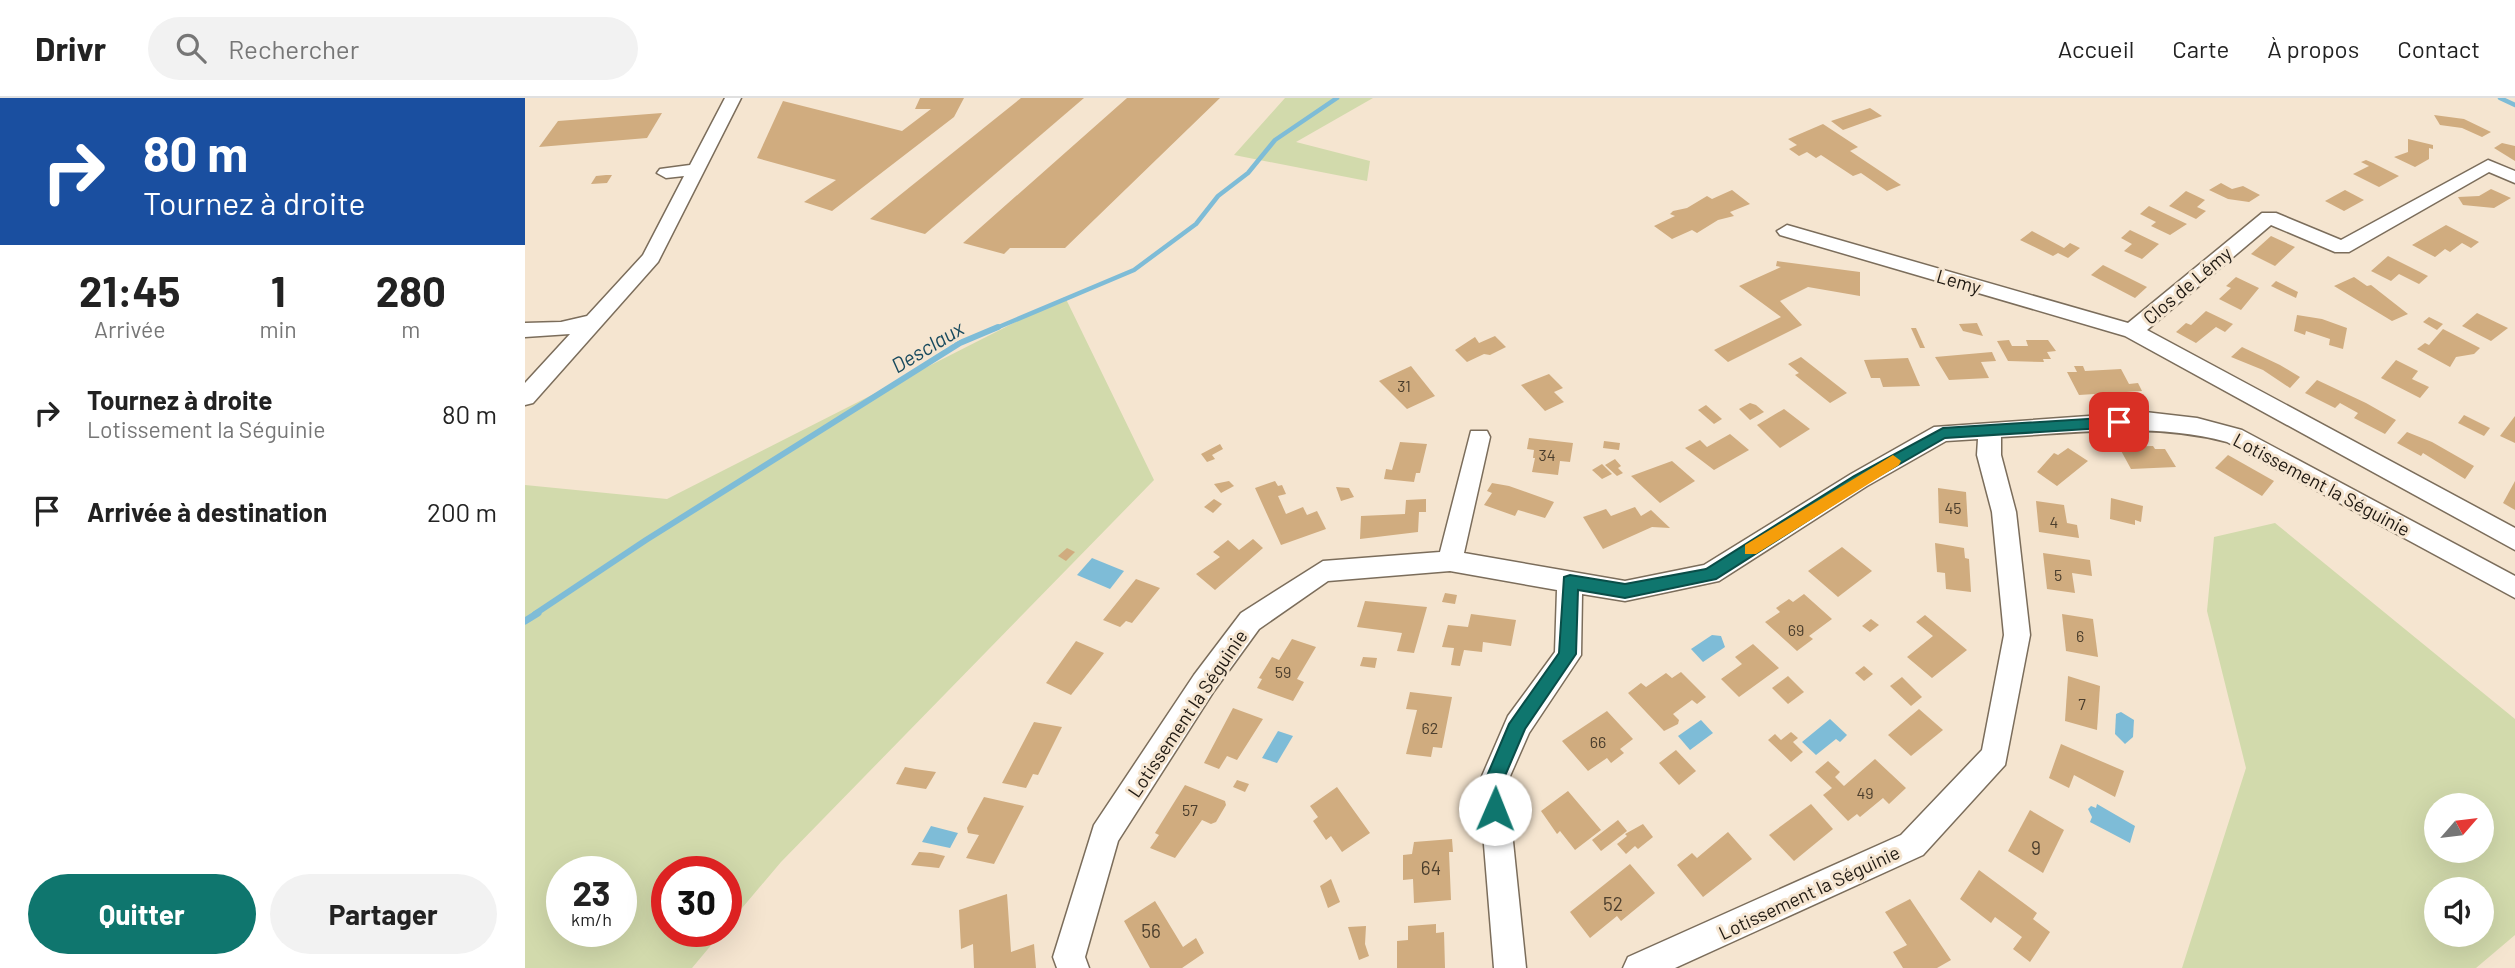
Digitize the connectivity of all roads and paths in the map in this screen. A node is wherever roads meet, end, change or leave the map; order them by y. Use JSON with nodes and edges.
{"nodes":[{"id":1,"x":733,"y":98,"type":"edge"},
{"id":2,"x":698,"y":169,"type":"junction"},
{"id":3,"x":666,"y":173,"type":"dead end"},
{"id":4,"x":2515,"y":178,"type":"edge"},
{"id":5,"x":1787,"y":231,"type":"dead end"},
{"id":6,"x":598,"y":320,"type":"junction"},
{"id":7,"x":525,"y":330,"type":"edge"},
{"id":8,"x":2132,"y":331,"type":"junction"},
{"id":9,"x":525,"y":397,"type":"edge"},
{"id":10,"x":1990,"y":431,"type":"junction"},
{"id":11,"x":1479,"y":437,"type":"dead end"},
{"id":12,"x":2515,"y":540,"type":"edge"},
{"id":13,"x":1450,"y":561,"type":"junction"},
{"id":14,"x":1570,"y":582,"type":"junction"},
{"id":15,"x":2515,"y":588,"type":"edge"},
{"id":16,"x":1073,"y":968,"type":"edge"},
{"id":17,"x":1510,"y":968,"type":"edge"},
{"id":18,"x":1639,"y":968,"type":"edge"}],
"edges":[{"from":1,"to":2,"type":"street"},
{"from":2,"to":3,"type":"street"},
{"from":2,"to":6,"type":"street"},
{"from":4,"to":8,"type":"street","name":"Clos de Lémy"},
{"from":5,"to":8,"type":"street","name":"Lemy"},
{"from":6,"to":7,"type":"street"},
{"from":6,"to":9,"type":"street"},
{"from":8,"to":12,"type":"street","name":"Clos de Lémy"},
{"from":10,"to":14,"type":"street","name":"Lotissement la Séguinie"},
{"from":10,"to":15,"type":"street","name":"Lotissement la Séguinie"},
{"from":10,"to":18,"type":"street","name":"Lotissement la Séguinie"},
{"from":11,"to":13,"type":"street"},
{"from":13,"to":14,"type":"street","name":"Lotissement la Séguinie"},
{"from":13,"to":16,"type":"street","name":"Lotissement la Séguinie"},
{"from":14,"to":17,"type":"street"}]}
